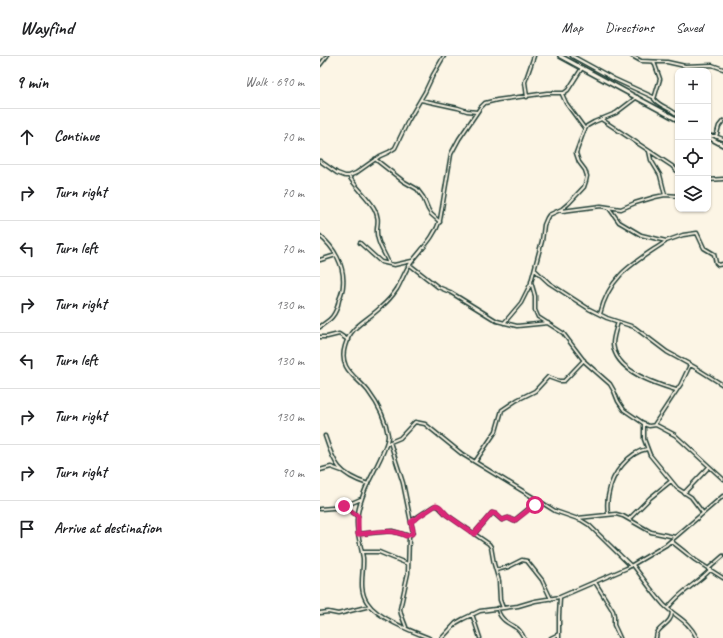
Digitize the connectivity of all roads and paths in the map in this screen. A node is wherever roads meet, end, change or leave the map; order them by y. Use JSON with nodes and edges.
{"nodes":[{"id":1,"x":328,"y":56,"type":"edge"},
{"id":2,"x":444,"y":56,"type":"edge"},
{"id":3,"x":534,"y":56,"type":"edge"},
{"id":4,"x":562,"y":56,"type":"edge"},
{"id":5,"x":572,"y":56,"type":"edge"},
{"id":6,"x":632,"y":56,"type":"edge"},
{"id":7,"x":654,"y":62,"type":"junction"},
{"id":8,"x":320,"y":64,"type":"edge"},
{"id":9,"x":582,"y":68,"type":"junction"},
{"id":10,"x":723,"y":69,"type":"edge"},
{"id":11,"x":562,"y":93,"type":"junction"},
{"id":12,"x":527,"y":97,"type":"junction"},
{"id":13,"x":637,"y":97,"type":"junction"},
{"id":14,"x":654,"y":98,"type":"junction"},
{"id":15,"x":421,"y":100,"type":"junction"},
{"id":16,"x":477,"y":112,"type":"junction"},
{"id":17,"x":675,"y":113,"type":"edge"},
{"id":18,"x":675,"y":118,"type":"edge"},
{"id":19,"x":601,"y":119,"type":"junction"},
{"id":20,"x":723,"y":121,"type":"edge"},
{"id":21,"x":585,"y":129,"type":"junction"},
{"id":22,"x":711,"y":137,"type":"edge"},
{"id":23,"x":716,"y":137,"type":"junction"},
{"id":24,"x":711,"y":139,"type":"edge"},
{"id":25,"x":723,"y":139,"type":"edge"},
{"id":26,"x":723,"y":145,"type":"edge"},
{"id":27,"x":648,"y":150,"type":"junction"},
{"id":28,"x":375,"y":159,"type":"junction"},
{"id":29,"x":320,"y":161,"type":"edge"},
{"id":30,"x":675,"y":169,"type":"edge"},
{"id":31,"x":349,"y":176,"type":"junction"},
{"id":32,"x":723,"y":178,"type":"edge"},
{"id":33,"x":711,"y":180,"type":"edge"},
{"id":34,"x":665,"y":195,"type":"junction"},
{"id":35,"x":675,"y":196,"type":"edge"},
{"id":36,"x":609,"y":208,"type":"junction"},
{"id":37,"x":560,"y":211,"type":"junction"},
{"id":38,"x":440,"y":222,"type":"junction"},
{"id":39,"x":320,"y":236,"type":"edge"},
{"id":40,"x":666,"y":241,"type":"junction"},
{"id":41,"x":360,"y":243,"type":"dead end"},
{"id":42,"x":336,"y":255,"type":"junction"},
{"id":43,"x":320,"y":260,"type":"edge"},
{"id":44,"x":413,"y":261,"type":"junction"},
{"id":45,"x":389,"y":264,"type":"junction"},
{"id":46,"x":723,"y":264,"type":"edge"},
{"id":47,"x":410,"y":265,"type":"junction"},
{"id":48,"x":535,"y":270,"type":"junction"},
{"id":49,"x":532,"y":282,"type":"junction"},
{"id":50,"x":600,"y":314,"type":"junction"},
{"id":51,"x":618,"y":322,"type":"junction"},
{"id":52,"x":504,"y":323,"type":"junction"},
{"id":53,"x":549,"y":323,"type":"junction"},
{"id":54,"x":320,"y":327,"type":"edge"},
{"id":55,"x":320,"y":336,"type":"edge"},
{"id":56,"x":348,"y":340,"type":"junction"},
{"id":57,"x":584,"y":360,"type":"junction"},
{"id":58,"x":690,"y":364,"type":"junction"},
{"id":59,"x":723,"y":385,"type":"edge"},
{"id":60,"x":676,"y":390,"type":"junction"},
{"id":61,"x":644,"y":423,"type":"junction"},
{"id":62,"x":653,"y":426,"type":"junction"},
{"id":63,"x":325,"y":436,"type":"dead end"},
{"id":64,"x":389,"y":443,"type":"junction"},
{"id":65,"x":648,"y":449,"type":"junction"},
{"id":66,"x":476,"y":462,"type":"junction"},
{"id":67,"x":709,"y":467,"type":"junction"},
{"id":68,"x":320,"y":470,"type":"edge"},
{"id":69,"x":342,"y":471,"type":"junction"},
{"id":70,"x":723,"y":479,"type":"edge"},
{"id":71,"x":671,"y":481,"type":"junction"},
{"id":72,"x":368,"y":484,"type":"junction"},
{"id":73,"x":684,"y":493,"type":"junction"},
{"id":74,"x":723,"y":496,"type":"edge"},
{"id":75,"x":362,"y":498,"type":"junction"},
{"id":76,"x":538,"y":501,"type":"junction"},
{"id":77,"x":344,"y":506,"type":"junction"},
{"id":78,"x":320,"y":509,"type":"edge"},
{"id":79,"x":703,"y":513,"type":"junction"},
{"id":80,"x":608,"y":514,"type":"junction"},
{"id":81,"x":358,"y":516,"type":"junction"},
{"id":82,"x":576,"y":518,"type":"junction"},
{"id":83,"x":629,"y":519,"type":"junction"},
{"id":84,"x":411,"y":522,"type":"junction"},
{"id":85,"x":358,"y":534,"type":"junction"},
{"id":86,"x":474,"y":534,"type":"junction"},
{"id":87,"x":409,"y":536,"type":"junction"},
{"id":88,"x":675,"y":537,"type":"junction"},
{"id":89,"x":671,"y":540,"type":"junction"},
{"id":90,"x":362,"y":552,"type":"junction"},
{"id":91,"x":723,"y":556,"type":"edge"},
{"id":92,"x":408,"y":564,"type":"junction"},
{"id":93,"x":632,"y":565,"type":"junction"},
{"id":94,"x":709,"y":569,"type":"junction"},
{"id":95,"x":496,"y":570,"type":"junction"},
{"id":96,"x":723,"y":578,"type":"edge"},
{"id":97,"x":595,"y":582,"type":"junction"},
{"id":98,"x":560,"y":597,"type":"junction"},
{"id":99,"x":551,"y":599,"type":"junction"},
{"id":100,"x":370,"y":606,"type":"junction"},
{"id":101,"x":498,"y":608,"type":"junction"},
{"id":102,"x":503,"y":608,"type":"junction"},
{"id":103,"x":668,"y":608,"type":"junction"},
{"id":104,"x":672,"y":612,"type":"junction"},
{"id":105,"x":320,"y":613,"type":"edge"},
{"id":106,"x":472,"y":614,"type":"junction"},
{"id":107,"x":407,"y":628,"type":"junction"},
{"id":108,"x":559,"y":634,"type":"junction"},
{"id":109,"x":428,"y":638,"type":"edge"},
{"id":110,"x":442,"y":638,"type":"edge"},
{"id":111,"x":480,"y":638,"type":"edge"},
{"id":112,"x":524,"y":638,"type":"edge"},
{"id":113,"x":551,"y":638,"type":"edge"},
{"id":114,"x":559,"y":638,"type":"edge"},
{"id":115,"x":620,"y":638,"type":"edge"},
{"id":116,"x":656,"y":638,"type":"edge"},
{"id":117,"x":697,"y":638,"type":"edge"}],
"edges":[{"from":1,"to":8,"type":"street"},
{"from":2,"to":15,"type":"street"},
{"from":3,"to":12,"type":"street"},
{"from":4,"to":9,"type":"main road"},
{"from":5,"to":14,"type":"street"},
{"from":6,"to":7,"type":"street"},
{"from":7,"to":10,"type":"street"},
{"from":7,"to":14,"type":"street"},
{"from":9,"to":11,"type":"street"},
{"from":9,"to":13,"type":"main road"},
{"from":11,"to":12,"type":"street"},
{"from":11,"to":21,"type":"street"},
{"from":12,"to":16,"type":"street"},
{"from":13,"to":18,"type":"main road"},
{"from":13,"to":19,"type":"street"},
{"from":14,"to":17,"type":"street"},
{"from":15,"to":16,"type":"street"},
{"from":15,"to":28,"type":"street"},
{"from":16,"to":38,"type":"street"},
{"from":19,"to":21,"type":"street"},
{"from":19,"to":27,"type":"street"},
{"from":20,"to":23,"type":"street"},
{"from":21,"to":37,"type":"street"},
{"from":22,"to":23,"type":"street"},
{"from":23,"to":25,"type":"street"},
{"from":24,"to":26,"type":"main road"},
{"from":27,"to":30,"type":"street"},
{"from":27,"to":34,"type":"street"},
{"from":28,"to":31,"type":"street"},
{"from":28,"to":38,"type":"street"},
{"from":29,"to":31,"type":"street"},
{"from":31,"to":45,"type":"street"},
{"from":32,"to":33,"type":"street"},
{"from":34,"to":35,"type":"street"},
{"from":34,"to":36,"type":"street"},
{"from":36,"to":37,"type":"street"},
{"from":36,"to":40,"type":"street"},
{"from":37,"to":48,"type":"street"},
{"from":38,"to":44,"type":"street"},
{"from":39,"to":42,"type":"street"},
{"from":40,"to":46,"type":"street"},
{"from":40,"to":50,"type":"street"},
{"from":41,"to":45,"type":"street"},
{"from":42,"to":43,"type":"street"},
{"from":42,"to":54,"type":"street"},
{"from":44,"to":45,"type":"street"},
{"from":44,"to":47,"type":"street"},
{"from":47,"to":52,"type":"street"},
{"from":47,"to":56,"type":"street"},
{"from":48,"to":49,"type":"street"},
{"from":48,"to":50,"type":"street"},
{"from":49,"to":52,"type":"street"},
{"from":49,"to":53,"type":"street"},
{"from":50,"to":51,"type":"street"},
{"from":51,"to":58,"type":"street"},
{"from":51,"to":60,"type":"street"},
{"from":52,"to":53,"type":"street"},
{"from":53,"to":57,"type":"street"},
{"from":55,"to":56,"type":"street"},
{"from":56,"to":64,"type":"street"},
{"from":57,"to":61,"type":"street"},
{"from":57,"to":66,"type":"street"},
{"from":58,"to":59,"type":"street"},
{"from":58,"to":60,"type":"street"},
{"from":60,"to":62,"type":"street"},
{"from":61,"to":62,"type":"street"},
{"from":61,"to":65,"type":"street"},
{"from":62,"to":67,"type":"street"},
{"from":63,"to":69,"type":"street"},
{"from":64,"to":66,"type":"street"},
{"from":64,"to":72,"type":"street"},
{"from":64,"to":84,"type":"street"},
{"from":65,"to":71,"type":"street"},
{"from":65,"to":80,"type":"street"},
{"from":66,"to":76,"type":"street"},
{"from":67,"to":70,"type":"street"},
{"from":67,"to":73,"type":"street"},
{"from":68,"to":69,"type":"street"},
{"from":69,"to":72,"type":"street"},
{"from":71,"to":73,"type":"street"},
{"from":71,"to":83,"type":"street"},
{"from":72,"to":75,"type":"street"},
{"from":73,"to":79,"type":"street"},
{"from":74,"to":79,"type":"street"},
{"from":75,"to":77,"type":"street"},
{"from":75,"to":81,"type":"street"},
{"from":76,"to":82,"type":"street"},
{"from":76,"to":86,"type":"street"},
{"from":77,"to":78,"type":"street"},
{"from":77,"to":81,"type":"street"},
{"from":79,"to":88,"type":"street"},
{"from":80,"to":82,"type":"street"},
{"from":80,"to":83,"type":"street"},
{"from":81,"to":85,"type":"street"},
{"from":82,"to":93,"type":"street"},
{"from":83,"to":88,"type":"street"},
{"from":84,"to":86,"type":"street"},
{"from":84,"to":87,"type":"street"},
{"from":85,"to":87,"type":"street"},
{"from":85,"to":90,"type":"street"},
{"from":86,"to":95,"type":"street"},
{"from":87,"to":92,"type":"street"},
{"from":88,"to":89,"type":"street"},
{"from":89,"to":93,"type":"street"},
{"from":89,"to":94,"type":"street"},
{"from":90,"to":92,"type":"street"},
{"from":90,"to":100,"type":"street"},
{"from":91,"to":94,"type":"street"},
{"from":92,"to":107,"type":"street"},
{"from":93,"to":97,"type":"street"},
{"from":93,"to":103,"type":"street"},
{"from":94,"to":96,"type":"street"},
{"from":94,"to":103,"type":"street"},
{"from":95,"to":99,"type":"street"},
{"from":95,"to":102,"type":"street"},
{"from":97,"to":98,"type":"street"},
{"from":97,"to":115,"type":"street"},
{"from":98,"to":99,"type":"street"},
{"from":98,"to":108,"type":"street"},
{"from":99,"to":102,"type":"street"},
{"from":100,"to":105,"type":"street"},
{"from":100,"to":107,"type":"street"},
{"from":101,"to":102,"type":"street"},
{"from":101,"to":106,"type":"street"},
{"from":101,"to":112,"type":"street"},
{"from":103,"to":104,"type":"street"},
{"from":104,"to":116,"type":"street"},
{"from":104,"to":117,"type":"street"},
{"from":106,"to":110,"type":"street"},
{"from":106,"to":111,"type":"street"},
{"from":107,"to":109,"type":"street"},
{"from":108,"to":113,"type":"street"},
{"from":108,"to":114,"type":"street"}]}
